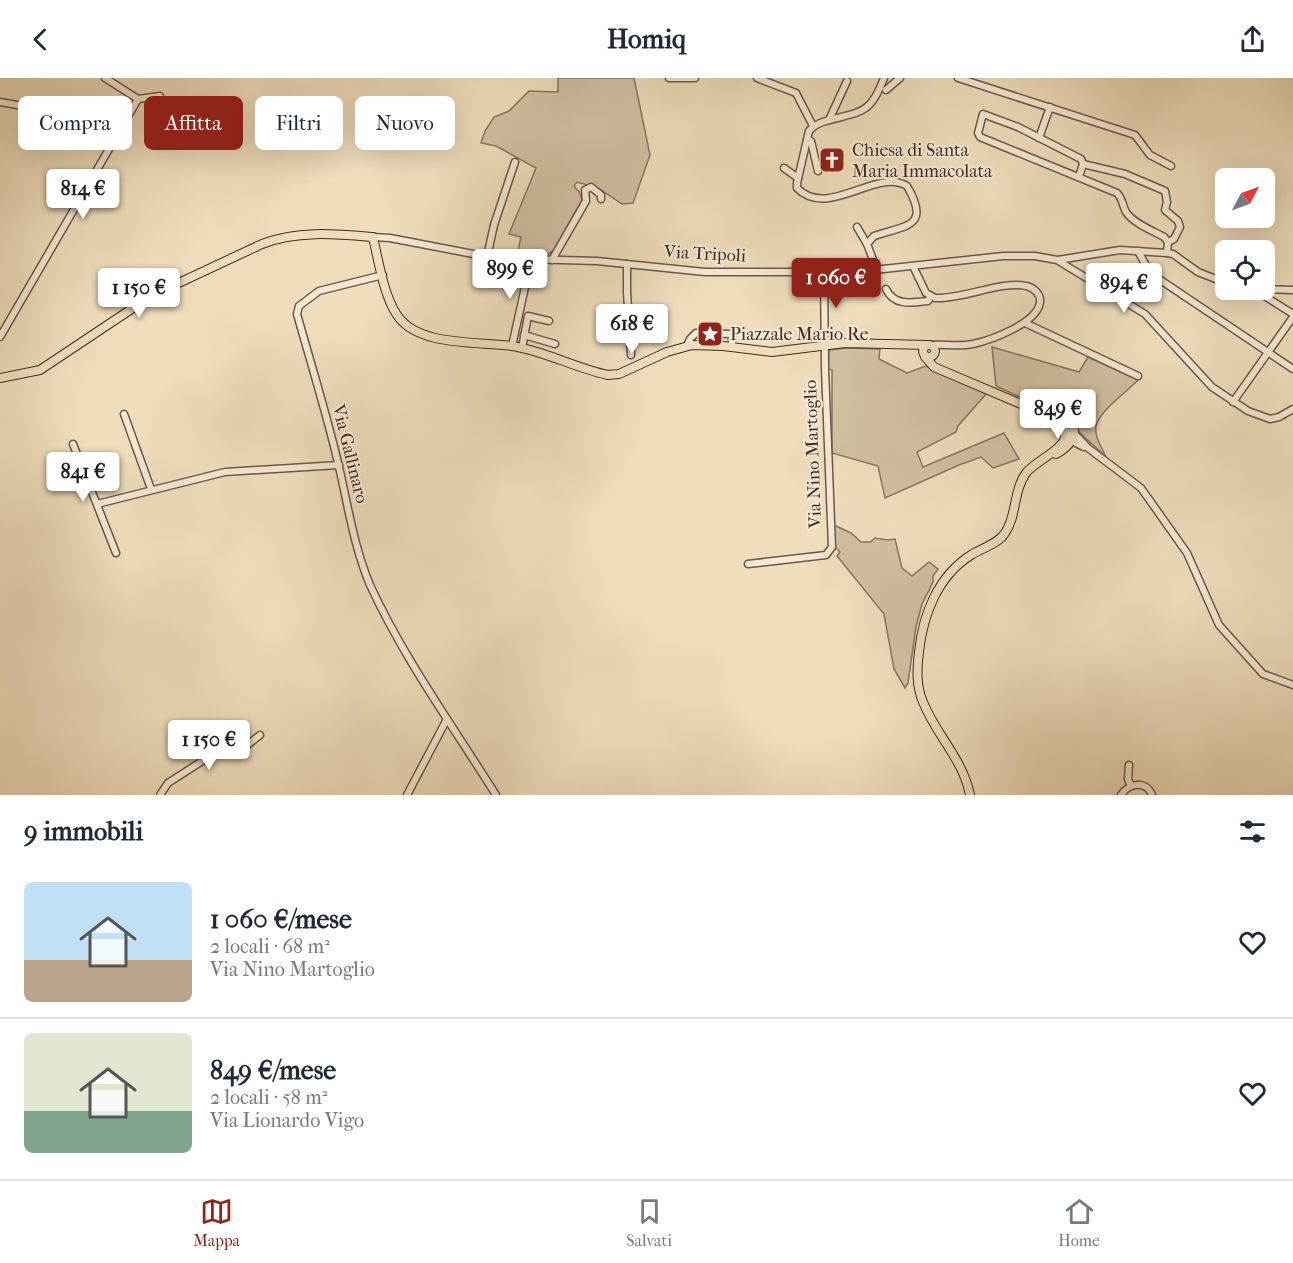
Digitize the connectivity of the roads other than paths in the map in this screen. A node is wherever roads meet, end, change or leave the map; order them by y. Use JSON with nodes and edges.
{"nodes":[{"id":1,"x":105,"y":78,"type":"edge"},
{"id":2,"x":669,"y":78,"type":"edge"},
{"id":3,"x":695,"y":78,"type":"edge"},
{"id":4,"x":757,"y":78,"type":"edge"},
{"id":5,"x":884,"y":78,"type":"edge"},
{"id":6,"x":900,"y":78,"type":"edge"},
{"id":7,"x":958,"y":78,"type":"edge"},
{"id":8,"x":847,"y":81,"type":"dead end"},
{"id":9,"x":886,"y":90,"type":"dead end"},
{"id":10,"x":144,"y":98,"type":"edge"},
{"id":11,"x":138,"y":99,"type":"junction"},
{"id":12,"x":0,"y":102,"type":"edge"},
{"id":13,"x":18,"y":105,"type":"edge"},
{"id":14,"x":1050,"y":107,"type":"junction"},
{"id":15,"x":829,"y":120,"type":"junction"},
{"id":16,"x":813,"y":126,"type":"junction"},
{"id":17,"x":1039,"y":138,"type":"junction"},
{"id":18,"x":807,"y":140,"type":"junction"},
{"id":19,"x":516,"y":162,"type":"dead end"},
{"id":20,"x":1083,"y":164,"type":"junction"},
{"id":21,"x":1171,"y":166,"type":"dead end"},
{"id":22,"x":784,"y":168,"type":"dead end"},
{"id":23,"x":818,"y":171,"type":"dead end"},
{"id":24,"x":1079,"y":177,"type":"junction"},
{"id":25,"x":798,"y":178,"type":"junction"},
{"id":26,"x":601,"y":199,"type":"dead end"},
{"id":27,"x":857,"y":227,"type":"dead end"},
{"id":28,"x":374,"y":237,"type":"junction"},
{"id":29,"x":1168,"y":242,"type":"junction"},
{"id":30,"x":867,"y":243,"type":"junction"},
{"id":31,"x":1138,"y":250,"type":"junction"},
{"id":32,"x":1167,"y":254,"type":"junction"},
{"id":33,"x":487,"y":257,"type":"junction"},
{"id":34,"x":531,"y":260,"type":"junction"},
{"id":35,"x":552,"y":260,"type":"junction"},
{"id":36,"x":1057,"y":260,"type":"junction"},
{"id":37,"x":627,"y":264,"type":"junction"},
{"id":38,"x":913,"y":266,"type":"junction"},
{"id":39,"x":877,"y":270,"type":"junction"},
{"id":40,"x":824,"y":272,"type":"junction"},
{"id":41,"x":382,"y":274,"type":"junction"},
{"id":42,"x":1215,"y":279,"type":"edge"},
{"id":43,"x":886,"y":289,"type":"dead end"},
{"id":44,"x":1275,"y":289,"type":"edge"},
{"id":45,"x":1293,"y":290,"type":"edge"},
{"id":46,"x":931,"y":296,"type":"junction"},
{"id":47,"x":1270,"y":300,"type":"edge"},
{"id":48,"x":1293,"y":316,"type":"edge"},
{"id":49,"x":549,"y":321,"type":"dead end"},
{"id":50,"x":1024,"y":323,"type":"junction"},
{"id":51,"x":524,"y":335,"type":"junction"},
{"id":52,"x":0,"y":337,"type":"edge"},
{"id":53,"x":555,"y":344,"type":"dead end"},
{"id":54,"x":825,"y":345,"type":"junction"},
{"id":55,"x":512,"y":346,"type":"junction"},
{"id":56,"x":687,"y":346,"type":"junction"},
{"id":57,"x":732,"y":347,"type":"junction"},
{"id":58,"x":522,"y":348,"type":"junction"},
{"id":59,"x":928,"y":351,"type":"junction"},
{"id":60,"x":1268,"y":352,"type":"junction"},
{"id":61,"x":631,"y":355,"type":"dead end"},
{"id":62,"x":1293,"y":369,"type":"edge"},
{"id":63,"x":1138,"y":376,"type":"dead end"},
{"id":64,"x":0,"y":378,"type":"edge"},
{"id":65,"x":1233,"y":402,"type":"junction"},
{"id":66,"x":1026,"y":406,"type":"junction"},
{"id":67,"x":1293,"y":410,"type":"edge"},
{"id":68,"x":1036,"y":413,"type":"junction"},
{"id":69,"x":124,"y":414,"type":"dead end"},
{"id":70,"x":1073,"y":437,"type":"junction"},
{"id":71,"x":73,"y":444,"type":"dead end"},
{"id":72,"x":1038,"y":462,"type":"junction"},
{"id":73,"x":339,"y":465,"type":"junction"},
{"id":74,"x":151,"y":489,"type":"junction"},
{"id":75,"x":97,"y":504,"type":"junction"},
{"id":76,"x":116,"y":553,"type":"dead end"},
{"id":77,"x":748,"y":564,"type":"dead end"},
{"id":78,"x":1293,"y":685,"type":"edge"},
{"id":79,"x":447,"y":719,"type":"junction"},
{"id":80,"x":260,"y":735,"type":"dead end"},
{"id":81,"x":1129,"y":765,"type":"dead end"},
{"id":82,"x":1131,"y":786,"type":"junction"},
{"id":83,"x":160,"y":795,"type":"edge"},
{"id":84,"x":407,"y":795,"type":"edge"},
{"id":85,"x":496,"y":795,"type":"edge"},
{"id":86,"x":970,"y":795,"type":"edge"},
{"id":87,"x":1121,"y":795,"type":"edge"},
{"id":88,"x":1152,"y":795,"type":"edge"}],
"edges":[{"from":1,"to":11,"type":"street"},
{"from":2,"to":3,"type":"street"},
{"from":4,"to":16,"type":"street"},
{"from":5,"to":15,"type":"street"},
{"from":6,"to":9,"type":"street"},
{"from":7,"to":14,"type":"street"},
{"from":8,"to":15,"type":"street"},
{"from":10,"to":11,"type":"street"},
{"from":11,"to":52,"type":"street"},
{"from":12,"to":13,"type":"street"},
{"from":14,"to":17,"type":"street"},
{"from":14,"to":21,"type":"street"},
{"from":15,"to":16,"type":"street"},
{"from":16,"to":18,"type":"street"},
{"from":17,"to":20,"type":"street"},
{"from":17,"to":24,"type":"street"},
{"from":18,"to":23,"type":"street"},
{"from":18,"to":25,"type":"street"},
{"from":19,"to":33,"type":"street"},
{"from":20,"to":24,"type":"street"},
{"from":20,"to":29,"type":"street"},
{"from":22,"to":25,"type":"street"},
{"from":24,"to":29,"type":"street"},
{"from":25,"to":30,"type":"street"},
{"from":26,"to":35,"type":"street"},
{"from":27,"to":30,"type":"street"},
{"from":28,"to":33,"type":"street","name":"Via Tripoli"},
{"from":28,"to":41,"type":"main road"},
{"from":28,"to":64,"type":"main road","name":"Via Tripoli"},
{"from":29,"to":32,"type":"street"},
{"from":30,"to":39,"type":"street"},
{"from":31,"to":32,"type":"street"},
{"from":31,"to":36,"type":"street"},
{"from":31,"to":60,"type":"street"},
{"from":32,"to":42,"type":"street"},
{"from":33,"to":34,"type":"street","name":"Via Tripoli"},
{"from":34,"to":35,"type":"street","name":"Via Tripoli"},
{"from":34,"to":55,"type":"street"},
{"from":35,"to":37,"type":"street","name":"Via Tripoli"},
{"from":36,"to":38,"type":"street","name":"Via Tripoli"},
{"from":36,"to":65,"type":"street","name":"Via Tripoli"},
{"from":37,"to":40,"type":"street","name":"Via Tripoli"},
{"from":37,"to":61,"type":"street"},
{"from":38,"to":39,"type":"street","name":"Via Tripoli"},
{"from":38,"to":46,"type":"street"},
{"from":39,"to":40,"type":"street","name":"Via Tripoli"},
{"from":40,"to":54,"type":"street","name":"Via Nino Martoglio"},
{"from":41,"to":55,"type":"main road"},
{"from":41,"to":73,"type":"street","name":"Via Gallinaro"},
{"from":43,"to":46,"type":"street"},
{"from":44,"to":45,"type":"street"},
{"from":46,"to":50,"type":"street"},
{"from":47,"to":48,"type":"street"},
{"from":48,"to":60,"type":"street"},
{"from":49,"to":51,"type":"street"},
{"from":50,"to":59,"type":"street"},
{"from":50,"to":63,"type":"street"},
{"from":51,"to":53,"type":"street"},
{"from":51,"to":58,"type":"street"},
{"from":54,"to":57,"type":"main road"},
{"from":54,"to":59,"type":"main road"},
{"from":54,"to":77,"type":"street","name":"Via Nino Martoglio"},
{"from":55,"to":58,"type":"main road"},
{"from":56,"to":57,"type":"main road"},
{"from":56,"to":57,"type":"street"},
{"from":56,"to":58,"type":"main road"},
{"from":59,"to":66,"type":"main road"},
{"from":60,"to":62,"type":"street"},
{"from":60,"to":65,"type":"street"},
{"from":65,"to":67,"type":"street","name":"Via Tripoli"},
{"from":66,"to":68,"type":"main road"},
{"from":66,"to":70,"type":"main road"},
{"from":68,"to":70,"type":"street"},
{"from":68,"to":72,"type":"main road"},
{"from":69,"to":74,"type":"street"},
{"from":70,"to":72,"type":"main road"},
{"from":70,"to":78,"type":"street"},
{"from":71,"to":75,"type":"street"},
{"from":72,"to":86,"type":"main road"},
{"from":73,"to":74,"type":"street"},
{"from":73,"to":79,"type":"street","name":"Via Gallinaro"},
{"from":74,"to":75,"type":"street"},
{"from":75,"to":76,"type":"street"},
{"from":79,"to":84,"type":"street"},
{"from":79,"to":85,"type":"street","name":"Via Gallinaro"},
{"from":80,"to":83,"type":"street"},
{"from":81,"to":82,"type":"street"},
{"from":82,"to":87,"type":"street"},
{"from":82,"to":88,"type":"street"}]}
